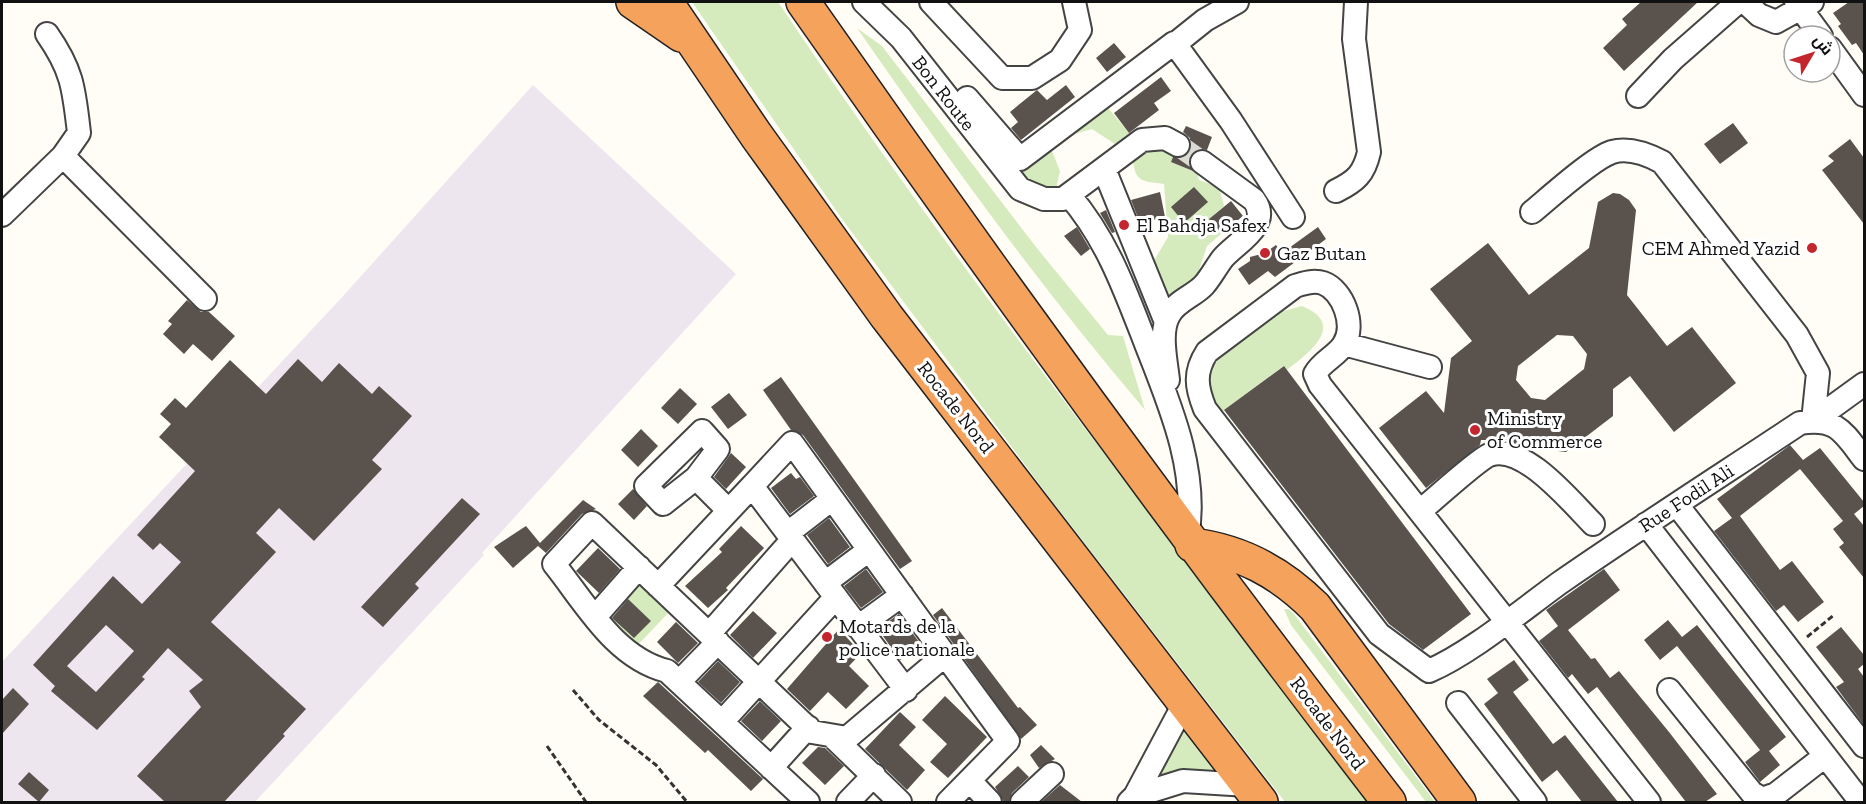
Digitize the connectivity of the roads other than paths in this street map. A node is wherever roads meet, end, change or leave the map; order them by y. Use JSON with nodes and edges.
{"nodes":[{"id":1,"x":633,"y":2,"type":"edge"},
{"id":2,"x":666,"y":2,"type":"edge"},
{"id":3,"x":803,"y":2,"type":"edge"},
{"id":4,"x":864,"y":2,"type":"edge"},
{"id":5,"x":884,"y":2,"type":"edge"},
{"id":6,"x":931,"y":2,"type":"edge"},
{"id":7,"x":1074,"y":2,"type":"edge"},
{"id":8,"x":1237,"y":2,"type":"edge"},
{"id":9,"x":1356,"y":2,"type":"edge"},
{"id":10,"x":1738,"y":2,"type":"edge"},
{"id":11,"x":1745,"y":2,"type":"edge"},
{"id":12,"x":1803,"y":4,"type":"edge"},
{"id":13,"x":1814,"y":24,"type":"edge"},
{"id":14,"x":47,"y":34,"type":"dead end"},
{"id":15,"x":1174,"y":43,"type":"junction"},
{"id":16,"x":696,"y":46,"type":"junction"},
{"id":17,"x":1842,"y":65,"type":"edge"},
{"id":18,"x":1864,"y":95,"type":"edge"},
{"id":19,"x":1638,"y":96,"type":"dead end"},
{"id":20,"x":1178,"y":145,"type":"tunnel mouth"},
{"id":21,"x":63,"y":156,"type":"junction"},
{"id":22,"x":1202,"y":162,"type":"tunnel mouth"},
{"id":23,"x":1104,"y":169,"type":"junction"},
{"id":24,"x":1336,"y":191,"type":"dead end"},
{"id":25,"x":1069,"y":195,"type":"junction"},
{"id":26,"x":1532,"y":212,"type":"dead end"},
{"id":27,"x":2,"y":215,"type":"edge"},
{"id":28,"x":1293,"y":217,"type":"dead end"},
{"id":29,"x":1194,"y":293,"type":"junction"},
{"id":30,"x":206,"y":299,"type":"dead end"},
{"id":31,"x":1166,"y":322,"type":"junction"},
{"id":32,"x":1344,"y":344,"type":"junction"},
{"id":33,"x":1430,"y":367,"type":"dead end"},
{"id":34,"x":1864,"y":384,"type":"edge"},
{"id":35,"x":1171,"y":408,"type":"junction"},
{"id":36,"x":1813,"y":421,"type":"junction"},
{"id":37,"x":1864,"y":459,"type":"edge"},
{"id":38,"x":1185,"y":466,"type":"junction"},
{"id":39,"x":696,"y":478,"type":"dead end"},
{"id":40,"x":752,"y":486,"type":"junction"},
{"id":41,"x":832,"y":499,"type":"junction"},
{"id":42,"x":1677,"y":504,"type":"junction"},
{"id":43,"x":728,"y":510,"type":"junction"},
{"id":44,"x":1420,"y":511,"type":"junction"},
{"id":45,"x":1593,"y":524,"type":"dead end"},
{"id":46,"x":1646,"y":524,"type":"junction"},
{"id":47,"x":791,"y":536,"type":"junction"},
{"id":48,"x":1190,"y":541,"type":"junction"},
{"id":49,"x":869,"y":550,"type":"junction"},
{"id":50,"x":639,"y":567,"type":"junction"},
{"id":51,"x":658,"y":586,"type":"junction"},
{"id":52,"x":830,"y":590,"type":"junction"},
{"id":53,"x":902,"y":595,"type":"junction"},
{"id":54,"x":595,"y":617,"type":"junction"},
{"id":55,"x":1507,"y":620,"type":"junction"},
{"id":56,"x":858,"y":627,"type":"junction"},
{"id":57,"x":713,"y":638,"type":"junction"},
{"id":58,"x":945,"y":655,"type":"junction"},
{"id":59,"x":759,"y":681,"type":"junction"},
{"id":60,"x":679,"y":682,"type":"junction"},
{"id":61,"x":906,"y":690,"type":"junction"},
{"id":62,"x":1669,"y":690,"type":"dead end"},
{"id":63,"x":1458,"y":703,"type":"dead end"},
{"id":64,"x":1184,"y":704,"type":"junction"},
{"id":65,"x":722,"y":722,"type":"junction"},
{"id":66,"x":808,"y":727,"type":"junction"},
{"id":67,"x":832,"y":736,"type":"junction"},
{"id":68,"x":1864,"y":746,"type":"edge"},
{"id":69,"x":1825,"y":756,"type":"junction"},
{"id":70,"x":771,"y":768,"type":"junction"},
{"id":71,"x":1052,"y":774,"type":"dead end"},
{"id":72,"x":874,"y":775,"type":"junction"},
{"id":73,"x":970,"y":781,"type":"junction"},
{"id":74,"x":1255,"y":794,"type":"edge"},
{"id":75,"x":1132,"y":799,"type":"edge"},
{"id":76,"x":808,"y":802,"type":"edge"},
{"id":77,"x":848,"y":802,"type":"edge"},
{"id":78,"x":900,"y":802,"type":"edge"},
{"id":79,"x":948,"y":802,"type":"edge"},
{"id":80,"x":990,"y":802,"type":"edge"},
{"id":81,"x":1022,"y":802,"type":"edge"},
{"id":82,"x":1389,"y":802,"type":"edge"},
{"id":83,"x":1459,"y":802,"type":"edge"},
{"id":84,"x":1535,"y":802,"type":"edge"},
{"id":85,"x":1649,"y":802,"type":"edge"},
{"id":86,"x":1862,"y":802,"type":"edge"}],
"edges":[{"from":1,"to":16,"type":"highway"},
{"from":2,"to":16,"type":"highway","name":"Rocade Nord"},
{"from":3,"to":48,"type":"highway","name":"Rocade Nord"},
{"from":4,"to":25,"type":"street","name":"Bon Route"},
{"from":5,"to":15,"type":"street"},
{"from":6,"to":7,"type":"street"},
{"from":8,"to":15,"type":"street"},
{"from":9,"to":24,"type":"street"},
{"from":10,"to":19,"type":"street"},
{"from":11,"to":12,"type":"street"},
{"from":12,"to":13,"type":"street"},
{"from":14,"to":21,"type":"street"},
{"from":15,"to":28,"type":"street"},
{"from":16,"to":64,"type":"highway","name":"Rocade Nord"},
{"from":17,"to":18,"type":"street"},
{"from":20,"to":23,"type":"street"},
{"from":21,"to":27,"type":"street"},
{"from":21,"to":30,"type":"street"},
{"from":22,"to":29,"type":"street"},
{"from":23,"to":25,"type":"street"},
{"from":23,"to":31,"type":"street"},
{"from":25,"to":35,"type":"street"},
{"from":26,"to":36,"type":"street"},
{"from":29,"to":31,"type":"street"},
{"from":29,"to":38,"type":"street"},
{"from":31,"to":35,"type":"street"},
{"from":32,"to":33,"type":"street"},
{"from":32,"to":44,"type":"street"},
{"from":32,"to":55,"type":"street","name":"Rue Fodil Ali"},
{"from":34,"to":36,"type":"street","name":"Rue Fodil Ali"},
{"from":35,"to":38,"type":"street"},
{"from":36,"to":37,"type":"street"},
{"from":36,"to":42,"type":"street","name":"Rue Fodil Ali"},
{"from":38,"to":48,"type":"street"},
{"from":39,"to":43,"type":"street"},
{"from":40,"to":41,"type":"street"},
{"from":40,"to":43,"type":"street"},
{"from":40,"to":47,"type":"street"},
{"from":41,"to":47,"type":"street"},
{"from":41,"to":49,"type":"street"},
{"from":42,"to":46,"type":"street","name":"Rue Fodil Ali"},
{"from":42,"to":68,"type":"street"},
{"from":43,"to":51,"type":"street"},
{"from":44,"to":45,"type":"street"},
{"from":44,"to":55,"type":"street"},
{"from":46,"to":55,"type":"street","name":"Rue Fodil Ali"},
{"from":46,"to":69,"type":"street"},
{"from":47,"to":52,"type":"street"},
{"from":47,"to":57,"type":"street"},
{"from":48,"to":82,"type":"highway","name":"Rocade Nord"},
{"from":48,"to":83,"type":"highway"},
{"from":49,"to":52,"type":"street"},
{"from":49,"to":53,"type":"street"},
{"from":50,"to":51,"type":"street"},
{"from":50,"to":54,"type":"street"},
{"from":50,"to":54,"type":"street"},
{"from":51,"to":57,"type":"street"},
{"from":52,"to":56,"type":"street"},
{"from":52,"to":59,"type":"street"},
{"from":53,"to":56,"type":"street"},
{"from":53,"to":58,"type":"street"},
{"from":54,"to":60,"type":"street"},
{"from":55,"to":85,"type":"street"},
{"from":56,"to":61,"type":"street"},
{"from":57,"to":59,"type":"street"},
{"from":57,"to":60,"type":"street"},
{"from":58,"to":61,"type":"street"},
{"from":58,"to":73,"type":"street"},
{"from":59,"to":65,"type":"street"},
{"from":59,"to":66,"type":"street"},
{"from":60,"to":65,"type":"street"},
{"from":61,"to":67,"type":"street"},
{"from":62,"to":69,"type":"street"},
{"from":63,"to":84,"type":"street"},
{"from":64,"to":74,"type":"highway","name":"Rocade Nord"},
{"from":64,"to":75,"type":"street"},
{"from":65,"to":70,"type":"street"},
{"from":66,"to":67,"type":"street"},
{"from":66,"to":70,"type":"street"},
{"from":67,"to":72,"type":"street"},
{"from":69,"to":86,"type":"street"},
{"from":70,"to":76,"type":"street"},
{"from":71,"to":81,"type":"street"},
{"from":72,"to":77,"type":"street"},
{"from":72,"to":78,"type":"street"},
{"from":73,"to":79,"type":"street"},
{"from":73,"to":80,"type":"street"},
{"from":74,"to":75,"type":"street"}]}
